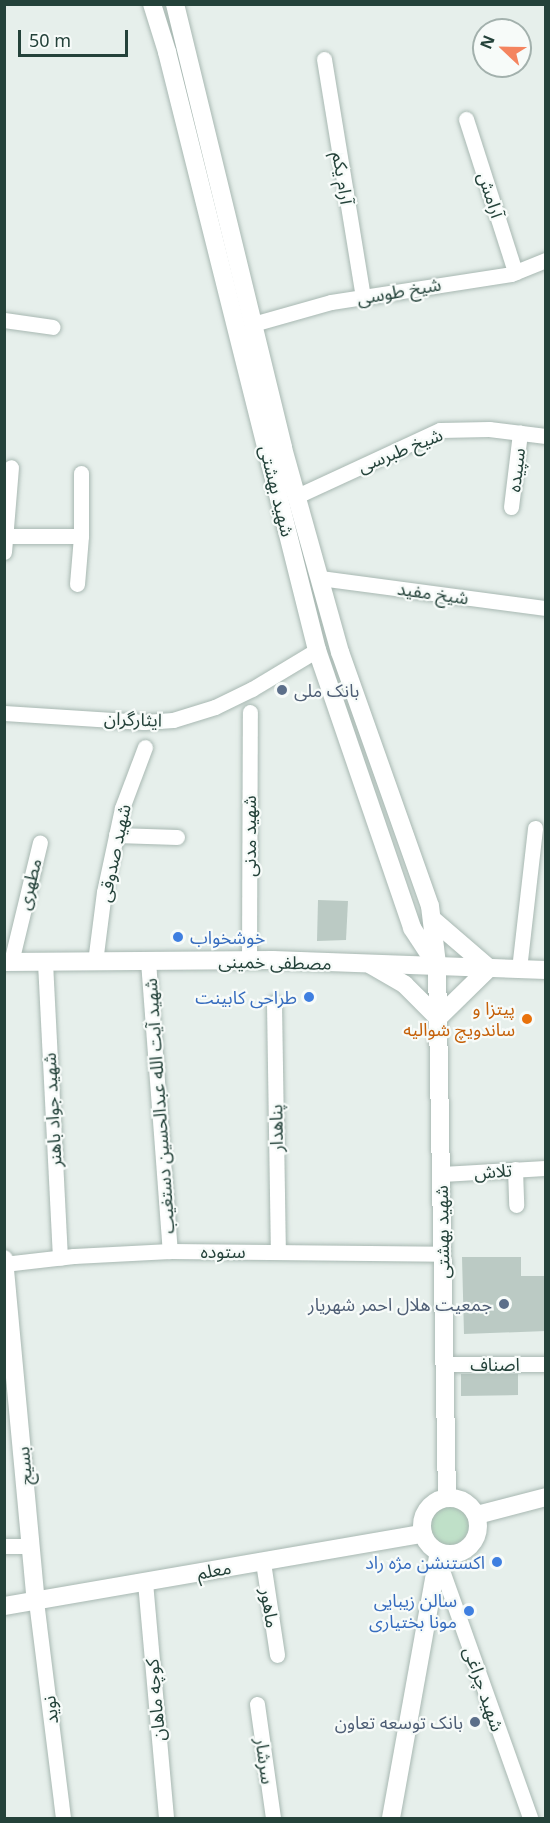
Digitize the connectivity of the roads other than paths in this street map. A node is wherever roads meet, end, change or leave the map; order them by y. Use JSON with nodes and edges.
{"nodes":[{"id":1,"x":152,"y":4,"type":"edge"},
{"id":2,"x":175,"y":4,"type":"edge"},
{"id":3,"x":324,"y":58,"type":"dead end"},
{"id":4,"x":466,"y":119,"type":"dead end"},
{"id":5,"x":546,"y":260,"type":"edge"},
{"id":6,"x":515,"y":272,"type":"junction"},
{"id":7,"x":363,"y":297,"type":"junction"},
{"id":8,"x":4,"y":320,"type":"edge"},
{"id":9,"x":253,"y":324,"type":"junction"},
{"id":10,"x":53,"y":327,"type":"dead end"},
{"id":11,"x":520,"y":433,"type":"junction"},
{"id":12,"x":546,"y":436,"type":"edge"},
{"id":13,"x":11,"y":467,"type":"dead end"},
{"id":14,"x":81,"y":473,"type":"dead end"},
{"id":15,"x":297,"y":496,"type":"junction"},
{"id":16,"x":511,"y":507,"type":"dead end"},
{"id":17,"x":6,"y":536,"type":"edge"},
{"id":18,"x":81,"y":536,"type":"junction"},
{"id":19,"x":4,"y":552,"type":"edge"},
{"id":20,"x":320,"y":578,"type":"junction"},
{"id":21,"x":77,"y":584,"type":"dead end"},
{"id":22,"x":546,"y":608,"type":"edge"},
{"id":23,"x":317,"y":650,"type":"junction"},
{"id":24,"x":250,"y":712,"type":"dead end"},
{"id":25,"x":4,"y":713,"type":"edge"},
{"id":26,"x":145,"y":747,"type":"dead end"},
{"id":27,"x":535,"y":828,"type":"dead end"},
{"id":28,"x":116,"y":835,"type":"junction"},
{"id":29,"x":177,"y":837,"type":"dead end"},
{"id":30,"x":40,"y":842,"type":"dead end"},
{"id":31,"x":432,"y":919,"type":"junction"},
{"id":32,"x":249,"y":960,"type":"junction"},
{"id":33,"x":148,"y":961,"type":"junction"},
{"id":34,"x":8,"y":962,"type":"edge"},
{"id":35,"x":45,"y":962,"type":"junction"},
{"id":36,"x":94,"y":962,"type":"junction"},
{"id":37,"x":370,"y":964,"type":"junction"},
{"id":38,"x":437,"y":966,"type":"junction"},
{"id":39,"x":489,"y":968,"type":"junction"},
{"id":40,"x":519,"y":969,"type":"junction"},
{"id":41,"x":546,"y":970,"type":"edge"},
{"id":42,"x":274,"y":1003,"type":"dead end"},
{"id":43,"x":438,"y":1018,"type":"junction"},
{"id":44,"x":546,"y":1168,"type":"edge"},
{"id":45,"x":515,"y":1170,"type":"junction"},
{"id":46,"x":441,"y":1174,"type":"junction"},
{"id":47,"x":516,"y":1205,"type":"dead end"},
{"id":48,"x":170,"y":1251,"type":"junction"},
{"id":49,"x":278,"y":1252,"type":"junction"},
{"id":50,"x":443,"y":1254,"type":"junction"},
{"id":51,"x":60,"y":1258,"type":"junction"},
{"id":52,"x":4,"y":1259,"type":"edge"},
{"id":53,"x":5,"y":1264,"type":"edge"},
{"id":54,"x":445,"y":1364,"type":"junction"},
{"id":55,"x":546,"y":1364,"type":"edge"},
{"id":56,"x":10,"y":1387,"type":"edge"},
{"id":57,"x":546,"y":1497,"type":"edge"},
{"id":58,"x":447,"y":1498,"type":"junction"},
{"id":59,"x":477,"y":1515,"type":"junction"},
{"id":60,"x":423,"y":1534,"type":"junction"},
{"id":61,"x":4,"y":1546,"type":"edge"},
{"id":62,"x":31,"y":1546,"type":"junction"},
{"id":63,"x":439,"y":1556,"type":"junction"},
{"id":64,"x":263,"y":1562,"type":"junction"},
{"id":65,"x":145,"y":1582,"type":"junction"},
{"id":66,"x":36,"y":1601,"type":"junction"},
{"id":67,"x":4,"y":1606,"type":"edge"},
{"id":68,"x":277,"y":1655,"type":"dead end"},
{"id":69,"x":257,"y":1704,"type":"dead end"},
{"id":70,"x":63,"y":1818,"type":"edge"},
{"id":71,"x":165,"y":1818,"type":"edge"},
{"id":72,"x":273,"y":1818,"type":"edge"},
{"id":73,"x":391,"y":1818,"type":"edge"},
{"id":74,"x":530,"y":1818,"type":"edge"}],
"edges":[{"from":1,"to":23,"type":"main road","name":"شهید بهشتی"},
{"from":2,"to":9,"type":"main road","name":"شهید بهشتی"},
{"from":3,"to":7,"type":"street","name":"آرام یکم"},
{"from":4,"to":6,"type":"street","name":"آرامش"},
{"from":5,"to":6,"type":"street","name":"شیخ طوسی"},
{"from":6,"to":7,"type":"street","name":"شیخ طوسی"},
{"from":7,"to":9,"type":"street","name":"شیخ طوسی"},
{"from":8,"to":10,"type":"street"},
{"from":9,"to":15,"type":"main road","name":"شهید بهشتی"},
{"from":11,"to":12,"type":"street","name":"شیخ طبرسی"},
{"from":11,"to":15,"type":"street","name":"شیخ طبرسی"},
{"from":11,"to":16,"type":"street","name":"سپیده"},
{"from":13,"to":17,"type":"street"},
{"from":14,"to":18,"type":"street"},
{"from":15,"to":20,"type":"main road","name":"شهید بهشتی"},
{"from":17,"to":18,"type":"street"},
{"from":17,"to":19,"type":"street"},
{"from":18,"to":21,"type":"street"},
{"from":20,"to":22,"type":"street","name":"شیخ مفید"},
{"from":20,"to":31,"type":"main road","name":"شهید بهشتی"},
{"from":23,"to":25,"type":"street","name":"ایثارگران"},
{"from":23,"to":38,"type":"main road","name":"شهید بهشتی"},
{"from":24,"to":32,"type":"street","name":"شهید مدنی"},
{"from":26,"to":28,"type":"street","name":"شهید صدوقی"},
{"from":27,"to":40,"type":"street"},
{"from":28,"to":29,"type":"street"},
{"from":28,"to":36,"type":"street","name":"شهید صدوقی"},
{"from":30,"to":34,"type":"street","name":"مطهری"},
{"from":31,"to":38,"type":"main road","name":"شهید بهشتی"},
{"from":31,"to":39,"type":"main road"},
{"from":32,"to":33,"type":"main road","name":"مصطفی خمینی"},
{"from":32,"to":37,"type":"main road","name":"مصطفی خمینی"},
{"from":33,"to":36,"type":"main road","name":"مصطفی خمینی"},
{"from":33,"to":48,"type":"street","name":"شهید آیت الله عبدالحسین دستغیب"},
{"from":34,"to":35,"type":"main road","name":"مصطفی خمینی"},
{"from":35,"to":36,"type":"main road","name":"مصطفی خمینی"},
{"from":35,"to":51,"type":"street","name":"شهید جواد باهنر"},
{"from":37,"to":38,"type":"main road","name":"مصطفی خمینی"},
{"from":37,"to":43,"type":"main road"},
{"from":38,"to":39,"type":"main road","name":"مصطفی خمینی"},
{"from":38,"to":43,"type":"main road","name":"شهید بهشتی"},
{"from":39,"to":40,"type":"main road","name":"مصطفی خمینی"},
{"from":39,"to":43,"type":"main road"},
{"from":40,"to":41,"type":"main road","name":"مصطفی خمینی"},
{"from":42,"to":49,"type":"street","name":"پناهدار"},
{"from":43,"to":46,"type":"main road","name":"شهید بهشتی"},
{"from":44,"to":45,"type":"street","name":"تلاش"},
{"from":45,"to":46,"type":"street","name":"تلاش"},
{"from":45,"to":47,"type":"street"},
{"from":46,"to":50,"type":"main road","name":"شهید بهشتی"},
{"from":48,"to":49,"type":"street","name":"ستوده"},
{"from":48,"to":51,"type":"street","name":"ستوده"},
{"from":49,"to":50,"type":"street","name":"ستوده"},
{"from":50,"to":54,"type":"main road","name":"شهید بهشتی"},
{"from":51,"to":53,"type":"street","name":"ستوده"},
{"from":52,"to":53,"type":"main road","name":"بسیج"},
{"from":53,"to":56,"type":"main road","name":"بسیج"},
{"from":54,"to":55,"type":"street","name":"اصناف"},
{"from":54,"to":58,"type":"main road","name":"شهید بهشتی"},
{"from":56,"to":62,"type":"main road","name":"بسیج"},
{"from":57,"to":59,"type":"main road"},
{"from":58,"to":59,"type":"main road"},
{"from":58,"to":60,"type":"main road"},
{"from":59,"to":63,"type":"main road"},
{"from":60,"to":63,"type":"main road"},
{"from":60,"to":64,"type":"main road","name":"معلم"},
{"from":61,"to":62,"type":"street"},
{"from":62,"to":66,"type":"main road","name":"بسیج"},
{"from":63,"to":73,"type":"main road"},
{"from":63,"to":74,"type":"street","name":"شهید چراغی"},
{"from":64,"to":65,"type":"main road","name":"معلم"},
{"from":64,"to":68,"type":"street","name":"ماهور"},
{"from":65,"to":66,"type":"main road","name":"معلم"},
{"from":65,"to":71,"type":"street","name":"کوچه ماهان"},
{"from":66,"to":67,"type":"main road","name":"معلم"},
{"from":66,"to":70,"type":"street","name":"نوید"},
{"from":69,"to":72,"type":"street","name":"سرشار"}]}
